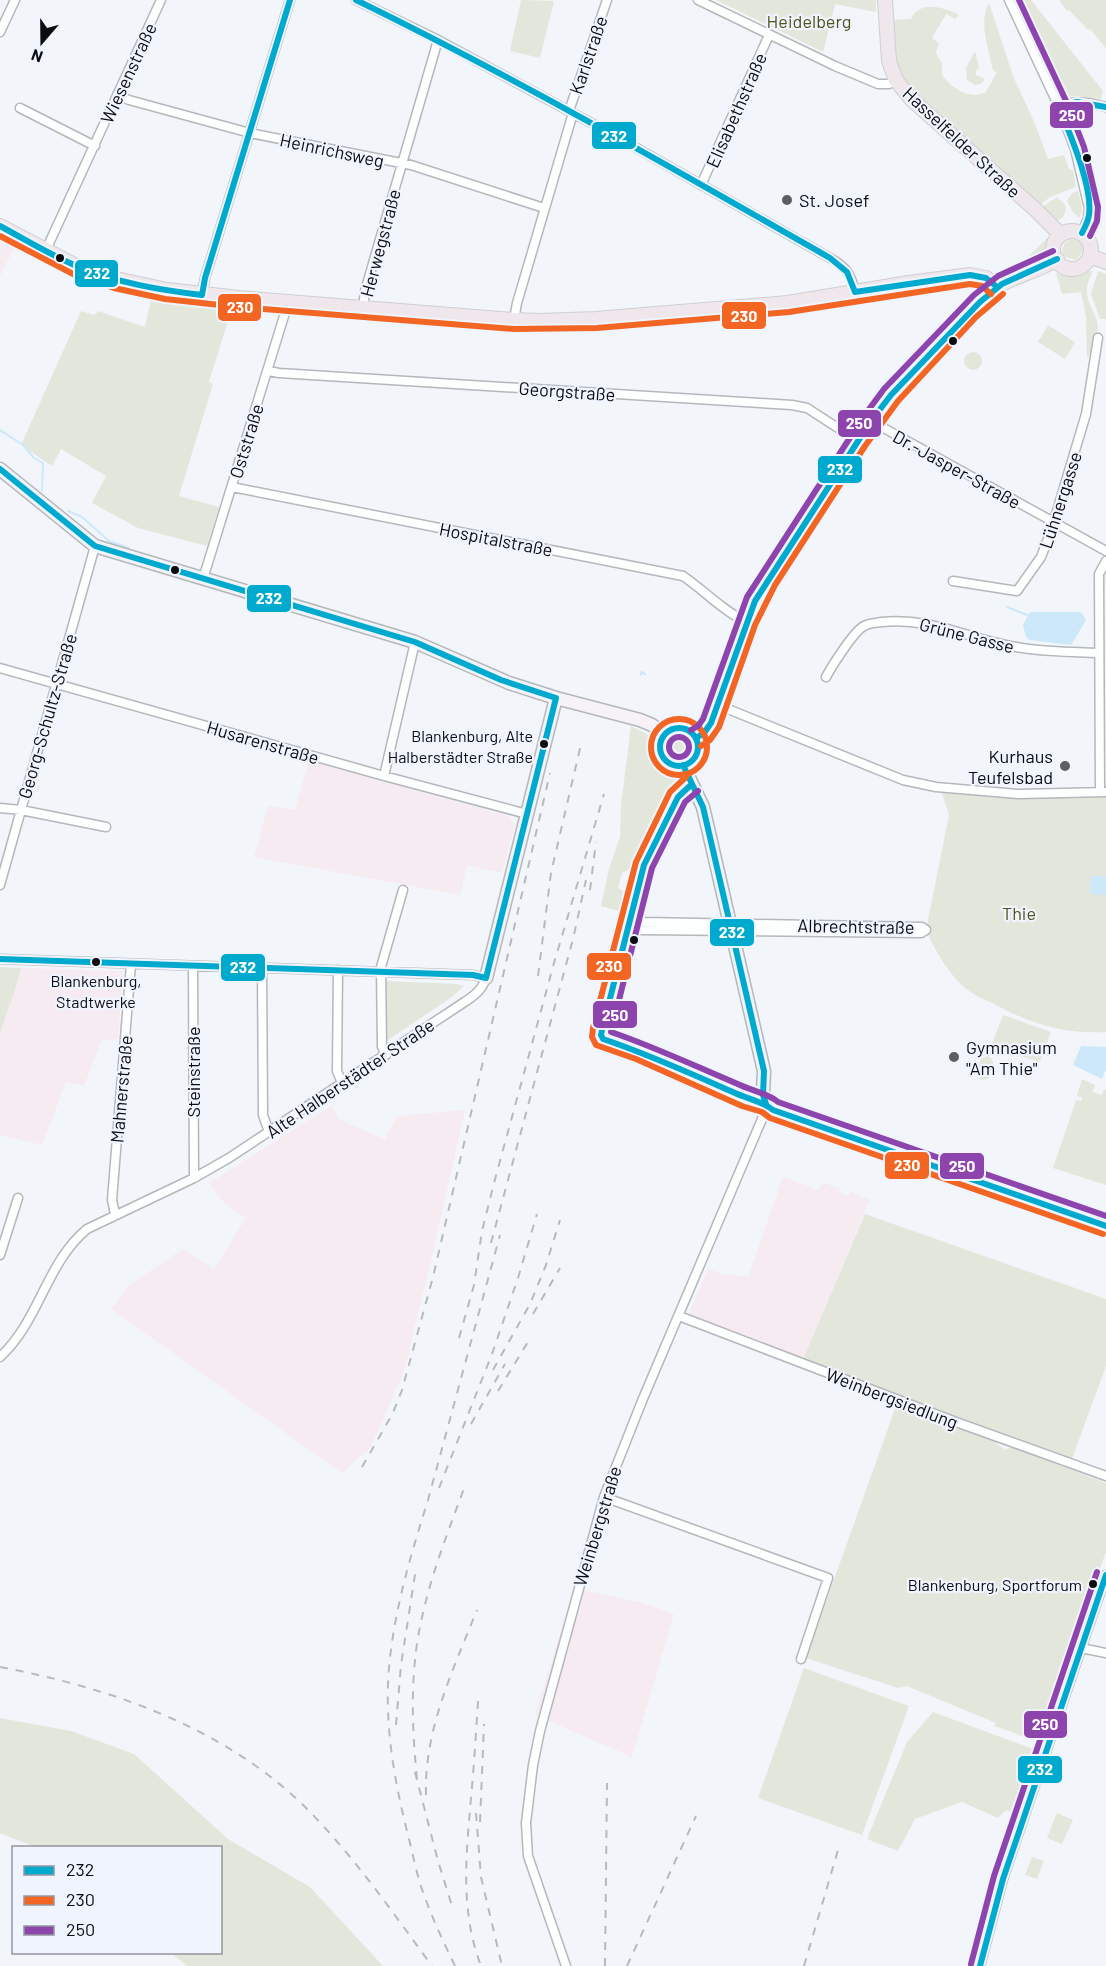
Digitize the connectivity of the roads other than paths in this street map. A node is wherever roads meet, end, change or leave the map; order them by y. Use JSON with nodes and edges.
{"nodes":[{"id":1,"x":15,"y":0,"type":"edge"},
{"id":2,"x":161,"y":0,"type":"edge"},
{"id":3,"x":290,"y":0,"type":"edge"},
{"id":4,"x":356,"y":0,"type":"edge"},
{"id":5,"x":608,"y":0,"type":"edge"},
{"id":6,"x":698,"y":0,"type":"edge"},
{"id":7,"x":885,"y":0,"type":"edge"},
{"id":8,"x":1009,"y":0,"type":"edge"},
{"id":9,"x":0,"y":32,"type":"edge"},
{"id":10,"x":769,"y":35,"type":"junction"},
{"id":11,"x":438,"y":40,"type":"junction"},
{"id":12,"x":896,"y":80,"type":"junction"},
{"id":13,"x":117,"y":95,"type":"junction"},
{"id":14,"x":1106,"y":106,"type":"edge"},
{"id":15,"x":1059,"y":107,"type":"junction"},
{"id":16,"x":20,"y":108,"type":"dead end"},
{"id":17,"x":571,"y":112,"type":"junction"},
{"id":18,"x":250,"y":133,"type":"junction"},
{"id":19,"x":95,"y":146,"type":"junction"},
{"id":20,"x":402,"y":164,"type":"junction"},
{"id":21,"x":701,"y":185,"type":"junction"},
{"id":22,"x":544,"y":208,"type":"junction"},
{"id":23,"x":0,"y":226,"type":"edge"},
{"id":24,"x":1082,"y":233,"type":"junction"},
{"id":25,"x":1061,"y":235,"type":"junction"},
{"id":26,"x":46,"y":250,"type":"junction"},
{"id":27,"x":1090,"y":256,"type":"junction"},
{"id":28,"x":1057,"y":259,"type":"junction"},
{"id":29,"x":1106,"y":262,"type":"edge"},
{"id":30,"x":997,"y":287,"type":"junction"},
{"id":31,"x":855,"y":291,"type":"junction"},
{"id":32,"x":202,"y":295,"type":"junction"},
{"id":33,"x":286,"y":302,"type":"junction"},
{"id":34,"x":363,"y":308,"type":"junction"},
{"id":35,"x":514,"y":320,"type":"junction"},
{"id":36,"x":1098,"y":338,"type":"dead end"},
{"id":37,"x":268,"y":371,"type":"junction"},
{"id":38,"x":871,"y":421,"type":"junction"},
{"id":39,"x":858,"y":441,"type":"junction"},
{"id":40,"x":0,"y":469,"type":"edge"},
{"id":41,"x":232,"y":487,"type":"junction"},
{"id":42,"x":1054,"y":522,"type":"junction"},
{"id":43,"x":95,"y":546,"type":"junction"},
{"id":44,"x":1106,"y":551,"type":"edge"},
{"id":45,"x":1106,"y":561,"type":"edge"},
{"id":46,"x":203,"y":579,"type":"junction"},
{"id":47,"x":953,"y":581,"type":"dead end"},
{"id":48,"x":747,"y":622,"type":"junction"},
{"id":49,"x":415,"y":642,"type":"junction"},
{"id":50,"x":1099,"y":653,"type":"junction"},
{"id":51,"x":0,"y":668,"type":"edge"},
{"id":52,"x":826,"y":677,"type":"dead end"},
{"id":53,"x":56,"y":684,"type":"junction"},
{"id":54,"x":556,"y":698,"type":"junction"},
{"id":55,"x":718,"y":705,"type":"junction"},
{"id":56,"x":664,"y":734,"type":"junction"},
{"id":57,"x":696,"y":738,"type":"junction"},
{"id":58,"x":683,"y":765,"type":"junction"},
{"id":59,"x":384,"y":776,"type":"junction"},
{"id":60,"x":692,"y":784,"type":"junction"},
{"id":61,"x":1103,"y":792,"type":"edge"},
{"id":62,"x":0,"y":808,"type":"edge"},
{"id":63,"x":21,"y":810,"type":"junction"},
{"id":64,"x":527,"y":814,"type":"junction"},
{"id":65,"x":106,"y":827,"type":"dead end"},
{"id":66,"x":0,"y":885,"type":"edge"},
{"id":67,"x":403,"y":890,"type":"dead end"},
{"id":68,"x":629,"y":924,"type":"junction"},
{"id":69,"x":730,"y":927,"type":"junction"},
{"id":70,"x":0,"y":959,"type":"edge"},
{"id":71,"x":131,"y":964,"type":"junction"},
{"id":72,"x":193,"y":966,"type":"junction"},
{"id":73,"x":262,"y":968,"type":"junction"},
{"id":74,"x":338,"y":970,"type":"junction"},
{"id":75,"x":381,"y":972,"type":"junction"},
{"id":76,"x":486,"y":978,"type":"junction"},
{"id":77,"x":386,"y":1055,"type":"junction"},
{"id":78,"x":342,"y":1083,"type":"junction"},
{"id":79,"x":766,"y":1104,"type":"junction"},
{"id":80,"x":269,"y":1132,"type":"junction"},
{"id":81,"x":194,"y":1178,"type":"junction"},
{"id":82,"x":18,"y":1198,"type":"dead end"},
{"id":83,"x":114,"y":1214,"type":"junction"},
{"id":84,"x":1106,"y":1226,"type":"edge"},
{"id":85,"x":0,"y":1255,"type":"edge"},
{"id":86,"x":679,"y":1316,"type":"junction"},
{"id":87,"x":0,"y":1357,"type":"edge"},
{"id":88,"x":1106,"y":1476,"type":"edge"},
{"id":89,"x":604,"y":1497,"type":"junction"},
{"id":90,"x":1106,"y":1575,"type":"edge"},
{"id":91,"x":1081,"y":1648,"type":"junction"},
{"id":92,"x":1106,"y":1653,"type":"edge"},
{"id":93,"x":801,"y":1659,"type":"dead end"},
{"id":94,"x":566,"y":1966,"type":"edge"},
{"id":95,"x":980,"y":1966,"type":"edge"}],
"edges":[{"from":1,"to":9,"type":"street"},
{"from":2,"to":13,"type":"street","name":"Wiesenstraße"},
{"from":3,"to":18,"type":"street"},
{"from":4,"to":11,"type":"street"},
{"from":5,"to":17,"type":"street","name":"Karlstraße"},
{"from":6,"to":10,"type":"street"},
{"from":7,"to":12,"type":"main road","name":"Hasselfelder Straße"},
{"from":8,"to":15,"type":"street"},
{"from":10,"to":12,"type":"street"},
{"from":10,"to":21,"type":"street","name":"Elisabethstraße"},
{"from":11,"to":17,"type":"street"},
{"from":11,"to":20,"type":"street","name":"Herwegstraße"},
{"from":12,"to":25,"type":"main road","name":"Hasselfelder Straße"},
{"from":13,"to":18,"type":"street","name":"Heinrichsweg"},
{"from":13,"to":19,"type":"street","name":"Wiesenstraße"},
{"from":14,"to":15,"type":"street"},
{"from":15,"to":24,"type":"street"},
{"from":16,"to":19,"type":"street","name":"Wiesenstraße"},
{"from":17,"to":21,"type":"street"},
{"from":17,"to":22,"type":"street","name":"Karlstraße"},
{"from":18,"to":20,"type":"street","name":"Heinrichsweg"},
{"from":18,"to":32,"type":"street"},
{"from":19,"to":26,"type":"street","name":"Wiesenstraße"},
{"from":20,"to":22,"type":"street","name":"Heinrichsweg"},
{"from":20,"to":34,"type":"street","name":"Herwegstraße"},
{"from":21,"to":31,"type":"street"},
{"from":22,"to":35,"type":"street","name":"Karlstraße"},
{"from":23,"to":26,"type":"main road"},
{"from":24,"to":25,"type":"main road"},
{"from":24,"to":27,"type":"main road"},
{"from":25,"to":28,"type":"main road"},
{"from":26,"to":32,"type":"main road"},
{"from":27,"to":28,"type":"main road"},
{"from":27,"to":29,"type":"main road"},
{"from":28,"to":30,"type":"main road"},
{"from":30,"to":31,"type":"main road"},
{"from":30,"to":38,"type":"street"},
{"from":31,"to":35,"type":"main road"},
{"from":32,"to":33,"type":"main road"},
{"from":33,"to":34,"type":"main road"},
{"from":33,"to":37,"type":"street","name":"Oststraße"},
{"from":34,"to":35,"type":"main road"},
{"from":36,"to":42,"type":"street","name":"Lühnergasse"},
{"from":37,"to":39,"type":"street","name":"Georgstraße"},
{"from":37,"to":41,"type":"street","name":"Oststraße"},
{"from":38,"to":39,"type":"street"},
{"from":38,"to":42,"type":"street","name":"Dr.-Jasper-Straße"},
{"from":39,"to":48,"type":"street"},
{"from":40,"to":43,"type":"street"},
{"from":41,"to":46,"type":"street","name":"Oststraße"},
{"from":41,"to":48,"type":"street","name":"Hospitalstraße"},
{"from":42,"to":44,"type":"street","name":"Dr.-Jasper-Straße"},
{"from":42,"to":47,"type":"street","name":"Lühnergasse"},
{"from":43,"to":46,"type":"street"},
{"from":43,"to":53,"type":"street","name":"Georg-Schultz-Straße"},
{"from":45,"to":50,"type":"street"},
{"from":46,"to":49,"type":"street"},
{"from":48,"to":55,"type":"street"},
{"from":49,"to":54,"type":"street"},
{"from":49,"to":59,"type":"street"},
{"from":50,"to":52,"type":"street","name":"Grüne Gasse"},
{"from":50,"to":61,"type":"street"},
{"from":51,"to":53,"type":"street","name":"Husarenstraße"},
{"from":53,"to":59,"type":"street","name":"Husarenstraße"},
{"from":53,"to":63,"type":"street","name":"Georg-Schultz-Straße"},
{"from":54,"to":56,"type":"street"},
{"from":54,"to":64,"type":"street","name":"Alte Halberstädter Straße"},
{"from":55,"to":57,"type":"street"},
{"from":55,"to":61,"type":"street"},
{"from":56,"to":57,"type":"street"},
{"from":56,"to":58,"type":"street"},
{"from":57,"to":58,"type":"street"},
{"from":58,"to":60,"type":"street"},
{"from":59,"to":64,"type":"street","name":"Husarenstraße"},
{"from":60,"to":68,"type":"street"},
{"from":60,"to":69,"type":"street"},
{"from":62,"to":63,"type":"street"},
{"from":63,"to":65,"type":"street"},
{"from":63,"to":66,"type":"street","name":"Georg-Schultz-Straße"},
{"from":64,"to":76,"type":"street","name":"Alte Halberstädter Straße"},
{"from":67,"to":75,"type":"street"},
{"from":68,"to":69,"type":"street","name":"Albrechtstraße"},
{"from":68,"to":79,"type":"street"},
{"from":69,"to":69,"type":"street","name":"Albrechtstraße"},
{"from":69,"to":79,"type":"street"},
{"from":70,"to":71,"type":"street"},
{"from":71,"to":72,"type":"street"},
{"from":71,"to":83,"type":"street","name":"Mahnerstraße"},
{"from":72,"to":73,"type":"street"},
{"from":72,"to":81,"type":"street","name":"Steinstraße"},
{"from":73,"to":74,"type":"street"},
{"from":73,"to":80,"type":"street"},
{"from":74,"to":75,"type":"street"},
{"from":74,"to":78,"type":"street"},
{"from":75,"to":76,"type":"street"},
{"from":75,"to":77,"type":"street"},
{"from":76,"to":77,"type":"street","name":"Alte Halberstädter Straße"},
{"from":77,"to":78,"type":"street","name":"Alte Halberstädter Straße"},
{"from":78,"to":80,"type":"street","name":"Alte Halberstädter Straße"},
{"from":79,"to":84,"type":"street"},
{"from":79,"to":86,"type":"street","name":"Weinbergstraße"},
{"from":80,"to":81,"type":"street","name":"Alte Halberstädter Straße"},
{"from":81,"to":83,"type":"street","name":"Alte Halberstädter Straße"},
{"from":82,"to":85,"type":"street"},
{"from":83,"to":87,"type":"street","name":"Alte Halberstädter Straße"},
{"from":86,"to":88,"type":"street","name":"Weinbergsiedlung"},
{"from":86,"to":89,"type":"street","name":"Weinbergstraße"},
{"from":89,"to":93,"type":"street"},
{"from":89,"to":94,"type":"street","name":"Weinbergstraße"},
{"from":90,"to":91,"type":"street"},
{"from":91,"to":92,"type":"street"},
{"from":91,"to":95,"type":"street"}]}
